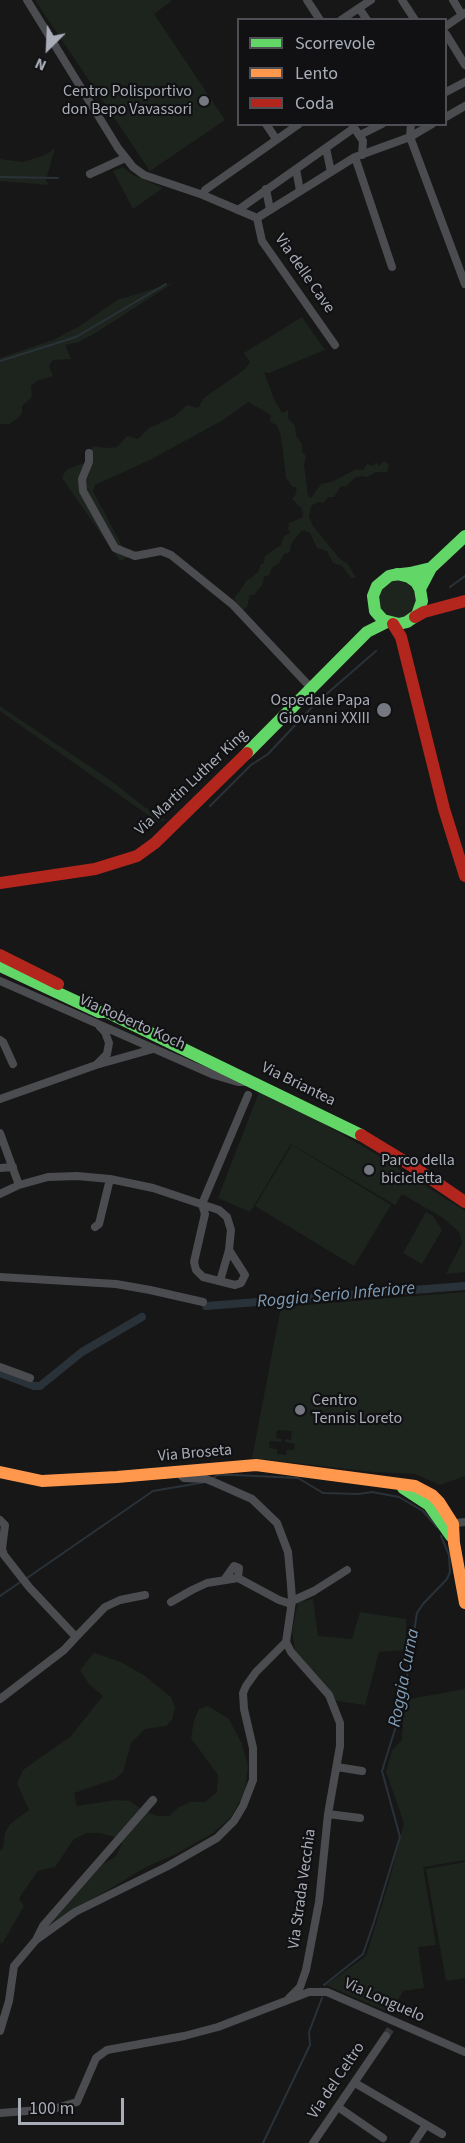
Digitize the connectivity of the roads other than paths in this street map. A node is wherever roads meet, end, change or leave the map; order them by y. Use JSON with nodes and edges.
{"nodes":[{"id":1,"x":27,"y":0,"type":"edge"},
{"id":2,"x":307,"y":0,"type":"edge"},
{"id":3,"x":371,"y":0,"type":"edge"},
{"id":4,"x":402,"y":0,"type":"edge"},
{"id":5,"x":453,"y":0,"type":"edge"},
{"id":6,"x":359,"y":8,"type":"junction"},
{"id":7,"x":464,"y":14,"type":"edge"},
{"id":8,"x":319,"y":18,"type":"edge"},
{"id":9,"x":344,"y":18,"type":"edge"},
{"id":10,"x":366,"y":18,"type":"edge"},
{"id":11,"x":414,"y":18,"type":"edge"},
{"id":12,"x":447,"y":25,"type":"edge"},
{"id":13,"x":447,"y":36,"type":"edge"},
{"id":14,"x":465,"y":65,"type":"edge"},
{"id":15,"x":465,"y":82,"type":"edge"},
{"id":16,"x":447,"y":91,"type":"edge"},
{"id":17,"x":465,"y":106,"type":"edge"},
{"id":18,"x":447,"y":116,"type":"edge"},
{"id":19,"x":267,"y":126,"type":"edge"},
{"id":20,"x":296,"y":126,"type":"edge"},
{"id":21,"x":371,"y":126,"type":"edge"},
{"id":22,"x":411,"y":126,"type":"edge"},
{"id":23,"x":429,"y":126,"type":"edge"},
{"id":24,"x":355,"y":129,"type":"edge"},
{"id":25,"x":410,"y":137,"type":"junction"},
{"id":26,"x":276,"y":139,"type":"junction"},
{"id":27,"x":326,"y":148,"type":"junction"},
{"id":28,"x":359,"y":156,"type":"junction"},
{"id":29,"x":125,"y":158,"type":"junction"},
{"id":30,"x":296,"y":169,"type":"junction"},
{"id":31,"x":331,"y":172,"type":"junction"},
{"id":32,"x":90,"y":174,"type":"dead end"},
{"id":33,"x":266,"y":189,"type":"junction"},
{"id":34,"x":300,"y":191,"type":"junction"},
{"id":35,"x":203,"y":195,"type":"junction"},
{"id":36,"x":238,"y":210,"type":"junction"},
{"id":37,"x":270,"y":210,"type":"junction"},
{"id":38,"x":257,"y":218,"type":"junction"},
{"id":39,"x":392,"y":267,"type":"dead end"},
{"id":40,"x":465,"y":282,"type":"edge"},
{"id":41,"x":335,"y":345,"type":"dead end"},
{"id":42,"x":89,"y":453,"type":"dead end"},
{"id":43,"x":465,"y":536,"type":"edge"},
{"id":44,"x":431,"y":568,"type":"junction"},
{"id":45,"x":397,"y":574,"type":"junction"},
{"id":46,"x":421,"y":594,"type":"junction"},
{"id":47,"x":465,"y":601,"type":"edge"},
{"id":48,"x":374,"y":607,"type":"junction"},
{"id":49,"x":443,"y":607,"type":"junction"},
{"id":50,"x":412,"y":620,"type":"junction"},
{"id":51,"x":390,"y":623,"type":"junction"},
{"id":52,"x":367,"y":632,"type":"junction"},
{"id":53,"x":401,"y":637,"type":"junction"},
{"id":54,"x":312,"y":688,"type":"junction"},
{"id":55,"x":465,"y":876,"type":"edge"},
{"id":56,"x":0,"y":883,"type":"edge"},
{"id":57,"x":0,"y":955,"type":"edge"},
{"id":58,"x":0,"y":966,"type":"edge"},
{"id":59,"x":0,"y":981,"type":"edge"},
{"id":60,"x":107,"y":1012,"type":"junction"},
{"id":61,"x":97,"y":1024,"type":"junction"},
{"id":62,"x":2,"y":1046,"type":"edge"},
{"id":63,"x":154,"y":1049,"type":"junction"},
{"id":64,"x":13,"y":1064,"type":"dead end"},
{"id":65,"x":96,"y":1065,"type":"junction"},
{"id":66,"x":254,"y":1082,"type":"junction"},
{"id":67,"x":248,"y":1095,"type":"dead end"},
{"id":68,"x":0,"y":1100,"type":"edge"},
{"id":69,"x":0,"y":1133,"type":"edge"},
{"id":70,"x":13,"y":1167,"type":"junction"},
{"id":71,"x":0,"y":1168,"type":"edge"},
{"id":72,"x":110,"y":1179,"type":"junction"},
{"id":73,"x":19,"y":1185,"type":"junction"},
{"id":74,"x":0,"y":1194,"type":"edge"},
{"id":75,"x":465,"y":1202,"type":"edge"},
{"id":76,"x":202,"y":1204,"type":"junction"},
{"id":77,"x":95,"y":1227,"type":"dead end"},
{"id":78,"x":229,"y":1250,"type":"junction"},
{"id":79,"x":0,"y":1277,"type":"edge"},
{"id":80,"x":220,"y":1281,"type":"junction"},
{"id":81,"x":203,"y":1302,"type":"dead end"},
{"id":82,"x":0,"y":1367,"type":"edge"},
{"id":83,"x":30,"y":1378,"type":"dead end"},
{"id":84,"x":0,"y":1472,"type":"edge"},
{"id":85,"x":177,"y":1472,"type":"junction"},
{"id":86,"x":394,"y":1484,"type":"junction"},
{"id":87,"x":0,"y":1520,"type":"edge"},
{"id":88,"x":455,"y":1524,"type":"edge"},
{"id":89,"x":2,"y":1557,"type":"edge"},
{"id":90,"x":347,"y":1570,"type":"dead end"},
{"id":91,"x":145,"y":1595,"type":"dead end"},
{"id":92,"x":171,"y":1602,"type":"dead end"},
{"id":93,"x":292,"y":1602,"type":"junction"},
{"id":94,"x":465,"y":1603,"type":"edge"},
{"id":95,"x":76,"y":1637,"type":"junction"},
{"id":96,"x":286,"y":1642,"type":"junction"},
{"id":97,"x":0,"y":1699,"type":"edge"},
{"id":98,"x":337,"y":1767,"type":"junction"},
{"id":99,"x":362,"y":1772,"type":"dead end"},
{"id":100,"x":153,"y":1800,"type":"dead end"},
{"id":101,"x":328,"y":1814,"type":"junction"},
{"id":102,"x":360,"y":1818,"type":"dead end"},
{"id":103,"x":36,"y":1940,"type":"junction"},
{"id":104,"x":289,"y":1998,"type":"junction"},
{"id":105,"x":0,"y":2031,"type":"edge"},
{"id":106,"x":386,"y":2036,"type":"tunnel mouth"},
{"id":107,"x":465,"y":2052,"type":"edge"},
{"id":108,"x":355,"y":2083,"type":"junction"},
{"id":109,"x":338,"y":2107,"type":"junction"},
{"id":110,"x":0,"y":2113,"type":"edge"},
{"id":111,"x":426,"y":2125,"type":"junction"},
{"id":112,"x":442,"y":2134,"type":"dead end"},
{"id":113,"x":383,"y":2138,"type":"dead end"},
{"id":114,"x":313,"y":2143,"type":"edge"},
{"id":115,"x":414,"y":2143,"type":"edge"}],
"edges":[{"from":1,"to":29,"type":"street"},
{"from":2,"to":8,"type":"street"},
{"from":3,"to":6,"type":"street"},
{"from":4,"to":11,"type":"street"},
{"from":5,"to":7,"type":"street"},
{"from":6,"to":9,"type":"street"},
{"from":6,"to":10,"type":"street"},
{"from":7,"to":12,"type":"street"},
{"from":13,"to":14,"type":"street"},
{"from":15,"to":16,"type":"street"},
{"from":17,"to":18,"type":"street"},
{"from":19,"to":26,"type":"street"},
{"from":20,"to":26,"type":"street"},
{"from":21,"to":24,"type":"street"},
{"from":22,"to":25,"type":"street"},
{"from":23,"to":25,"type":"street"},
{"from":24,"to":27,"type":"street"},
{"from":24,"to":28,"type":"street"},
{"from":25,"to":28,"type":"street"},
{"from":25,"to":40,"type":"street"},
{"from":26,"to":35,"type":"street"},
{"from":27,"to":30,"type":"street"},
{"from":27,"to":31,"type":"street"},
{"from":28,"to":31,"type":"street"},
{"from":28,"to":39,"type":"street"},
{"from":29,"to":32,"type":"street"},
{"from":29,"to":35,"type":"street"},
{"from":30,"to":33,"type":"street"},
{"from":30,"to":34,"type":"street"},
{"from":31,"to":34,"type":"street"},
{"from":33,"to":36,"type":"street"},
{"from":33,"to":37,"type":"street"},
{"from":34,"to":37,"type":"street"},
{"from":35,"to":36,"type":"street"},
{"from":36,"to":38,"type":"street"},
{"from":37,"to":38,"type":"street"},
{"from":38,"to":41,"type":"street","name":"Via delle Cave"},
{"from":42,"to":54,"type":"street"},
{"from":43,"to":44,"type":"street"},
{"from":44,"to":45,"type":"street","name":"Via Martin Luther King"},
{"from":44,"to":46,"type":"street"},
{"from":45,"to":46,"type":"street"},
{"from":45,"to":48,"type":"street","name":"Via Martin Luther King"},
{"from":46,"to":49,"type":"street"},
{"from":46,"to":50,"type":"street"},
{"from":47,"to":49,"type":"street","name":"Via Martin Luther King"},
{"from":48,"to":51,"type":"street"},
{"from":48,"to":52,"type":"street","name":"Via Martin Luther King"},
{"from":49,"to":50,"type":"street","name":"Via Martin Luther King"},
{"from":50,"to":51,"type":"street","name":"Via Martin Luther King"},
{"from":50,"to":53,"type":"street"},
{"from":51,"to":52,"type":"street","name":"Via Martin Luther King"},
{"from":51,"to":53,"type":"street"},
{"from":52,"to":54,"type":"street","name":"Via Martin Luther King"},
{"from":53,"to":55,"type":"street"},
{"from":54,"to":56,"type":"street","name":"Via Martin Luther King"},
{"from":57,"to":60,"type":"street","name":"Via Briantea"},
{"from":58,"to":60,"type":"street","name":"Via Briantea"},
{"from":59,"to":61,"type":"street","name":"Via Roberto Koch"},
{"from":60,"to":66,"type":"street","name":"Via Briantea"},
{"from":61,"to":63,"type":"street","name":"Via Roberto Koch"},
{"from":61,"to":65,"type":"street"},
{"from":62,"to":64,"type":"street"},
{"from":63,"to":65,"type":"street"},
{"from":63,"to":66,"type":"street","name":"Via Roberto Koch"},
{"from":65,"to":68,"type":"street"},
{"from":66,"to":75,"type":"street","name":"Via Briantea"},
{"from":67,"to":76,"type":"street"},
{"from":69,"to":70,"type":"street"},
{"from":70,"to":71,"type":"street"},
{"from":70,"to":73,"type":"street"},
{"from":72,"to":73,"type":"street"},
{"from":72,"to":76,"type":"street"},
{"from":72,"to":77,"type":"street"},
{"from":73,"to":74,"type":"street"},
{"from":76,"to":78,"type":"street"},
{"from":76,"to":80,"type":"street"},
{"from":78,"to":80,"type":"street"},
{"from":78,"to":80,"type":"street"},
{"from":79,"to":81,"type":"street"},
{"from":82,"to":83,"type":"street"},
{"from":84,"to":85,"type":"street","name":"Via Broseta"},
{"from":85,"to":86,"type":"street","name":"Via Broseta"},
{"from":85,"to":93,"type":"street"},
{"from":86,"to":88,"type":"street","name":"Via Broseta"},
{"from":86,"to":88,"type":"street","name":"Via Broseta"},
{"from":87,"to":89,"type":"street"},
{"from":88,"to":94,"type":"street"},
{"from":89,"to":95,"type":"street"},
{"from":90,"to":93,"type":"street"},
{"from":91,"to":95,"type":"street"},
{"from":92,"to":93,"type":"street"},
{"from":93,"to":96,"type":"street"},
{"from":95,"to":97,"type":"street"},
{"from":96,"to":98,"type":"street","name":"Via Strada Vecchia"},
{"from":96,"to":103,"type":"street"},
{"from":98,"to":99,"type":"street"},
{"from":98,"to":101,"type":"street","name":"Via Strada Vecchia"},
{"from":100,"to":103,"type":"street"},
{"from":101,"to":102,"type":"street","name":"Via Strada Vecchia"},
{"from":101,"to":104,"type":"street","name":"Via Strada Vecchia"},
{"from":103,"to":105,"type":"street"},
{"from":104,"to":107,"type":"street","name":"Via Longuelo"},
{"from":104,"to":110,"type":"street","name":"Via Longuelo"},
{"from":106,"to":108,"type":"street","name":"Via del Celtro"},
{"from":108,"to":109,"type":"street","name":"Via del Celtro"},
{"from":108,"to":111,"type":"street"},
{"from":109,"to":113,"type":"street"},
{"from":109,"to":114,"type":"street","name":"Via del Celtro"},
{"from":111,"to":112,"type":"street"},
{"from":111,"to":115,"type":"street"}]}
